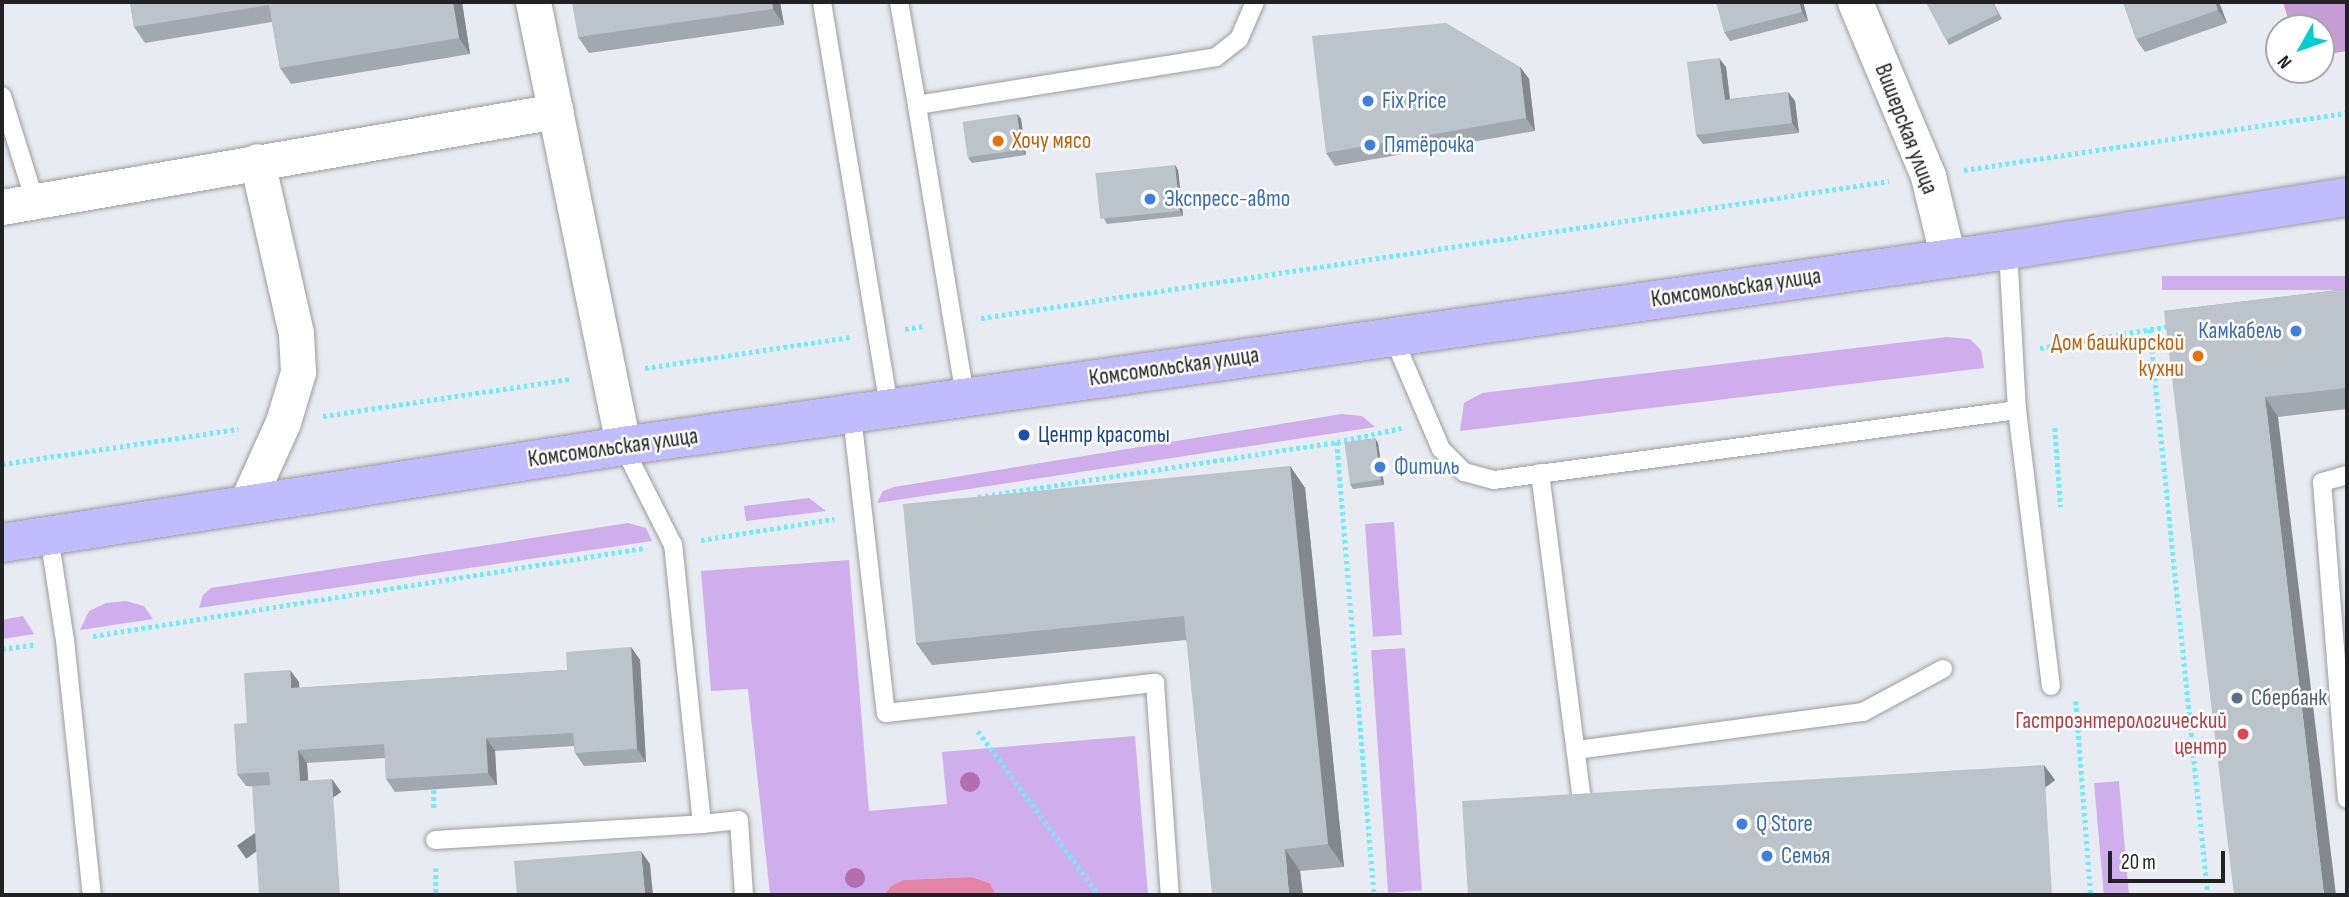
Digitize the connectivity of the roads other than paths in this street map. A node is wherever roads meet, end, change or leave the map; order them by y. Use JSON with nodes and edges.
{"nodes":[{"id":1,"x":533,"y":2,"type":"edge"},
{"id":2,"x":822,"y":2,"type":"edge"},
{"id":3,"x":899,"y":2,"type":"edge"},
{"id":4,"x":1255,"y":2,"type":"edge"},
{"id":5,"x":1855,"y":2,"type":"edge"},
{"id":6,"x":2,"y":96,"type":"edge"},
{"id":7,"x":917,"y":106,"type":"junction"},
{"id":8,"x":556,"y":111,"type":"junction"},
{"id":9,"x":257,"y":161,"type":"junction"},
{"id":10,"x":2347,"y":197,"type":"edge"},
{"id":11,"x":18,"y":204,"type":"edge"},
{"id":12,"x":2007,"y":250,"type":"junction"},
{"id":13,"x":1948,"y":258,"type":"junction"},
{"id":14,"x":1393,"y":337,"type":"junction"},
{"id":15,"x":965,"y":396,"type":"junction"},
{"id":16,"x":2017,"y":410,"type":"junction"},
{"id":17,"x":890,"y":411,"type":"junction"},
{"id":18,"x":852,"y":416,"type":"junction"},
{"id":19,"x":623,"y":446,"type":"junction"},
{"id":20,"x":1540,"y":473,"type":"junction"},
{"id":21,"x":2347,"y":475,"type":"edge"},
{"id":22,"x":246,"y":504,"type":"junction"},
{"id":23,"x":49,"y":536,"type":"junction"},
{"id":24,"x":2,"y":543,"type":"edge"},
{"id":25,"x":1943,"y":669,"type":"dead end"},
{"id":26,"x":2051,"y":686,"type":"dead end"},
{"id":27,"x":1577,"y":750,"type":"junction"},
{"id":28,"x":2347,"y":799,"type":"edge"},
{"id":29,"x":702,"y":824,"type":"junction"},
{"id":30,"x":1584,"y":834,"type":"edge"},
{"id":31,"x":435,"y":840,"type":"dead end"},
{"id":32,"x":92,"y":895,"type":"edge"},
{"id":33,"x":744,"y":895,"type":"edge"},
{"id":34,"x":1170,"y":895,"type":"edge"}],
"edges":[{"from":1,"to":8,"type":"street"},
{"from":2,"to":17,"type":"lane"},
{"from":3,"to":7,"type":"lane"},
{"from":4,"to":7,"type":"lane"},
{"from":5,"to":13,"type":"street","name":"Вишерская улица"},
{"from":6,"to":11,"type":"lane"},
{"from":7,"to":15,"type":"lane"},
{"from":8,"to":9,"type":"street"},
{"from":8,"to":19,"type":"street"},
{"from":9,"to":11,"type":"street"},
{"from":9,"to":22,"type":"street"},
{"from":10,"to":12,"type":"main road","name":"Комсомольская улица"},
{"from":12,"to":13,"type":"main road","name":"Комсомольская улица"},
{"from":12,"to":16,"type":"lane"},
{"from":13,"to":14,"type":"main road","name":"Комсомольская улица"},
{"from":14,"to":15,"type":"main road","name":"Комсомольская улица"},
{"from":14,"to":20,"type":"lane"},
{"from":15,"to":17,"type":"main road","name":"Комсомольская улица"},
{"from":16,"to":20,"type":"lane"},
{"from":16,"to":26,"type":"lane"},
{"from":17,"to":18,"type":"main road","name":"Комсомольская улица"},
{"from":18,"to":19,"type":"main road","name":"Комсомольская улица"},
{"from":18,"to":34,"type":"lane"},
{"from":19,"to":22,"type":"main road","name":"Комсомольская улица"},
{"from":19,"to":29,"type":"lane"},
{"from":20,"to":27,"type":"lane"},
{"from":21,"to":28,"type":"lane"},
{"from":22,"to":23,"type":"main road","name":"Комсомольская улица"},
{"from":23,"to":24,"type":"main road","name":"Комсомольская улица"},
{"from":23,"to":32,"type":"lane"},
{"from":25,"to":27,"type":"lane"},
{"from":27,"to":30,"type":"lane"},
{"from":29,"to":31,"type":"lane"},
{"from":29,"to":33,"type":"lane"}]}
